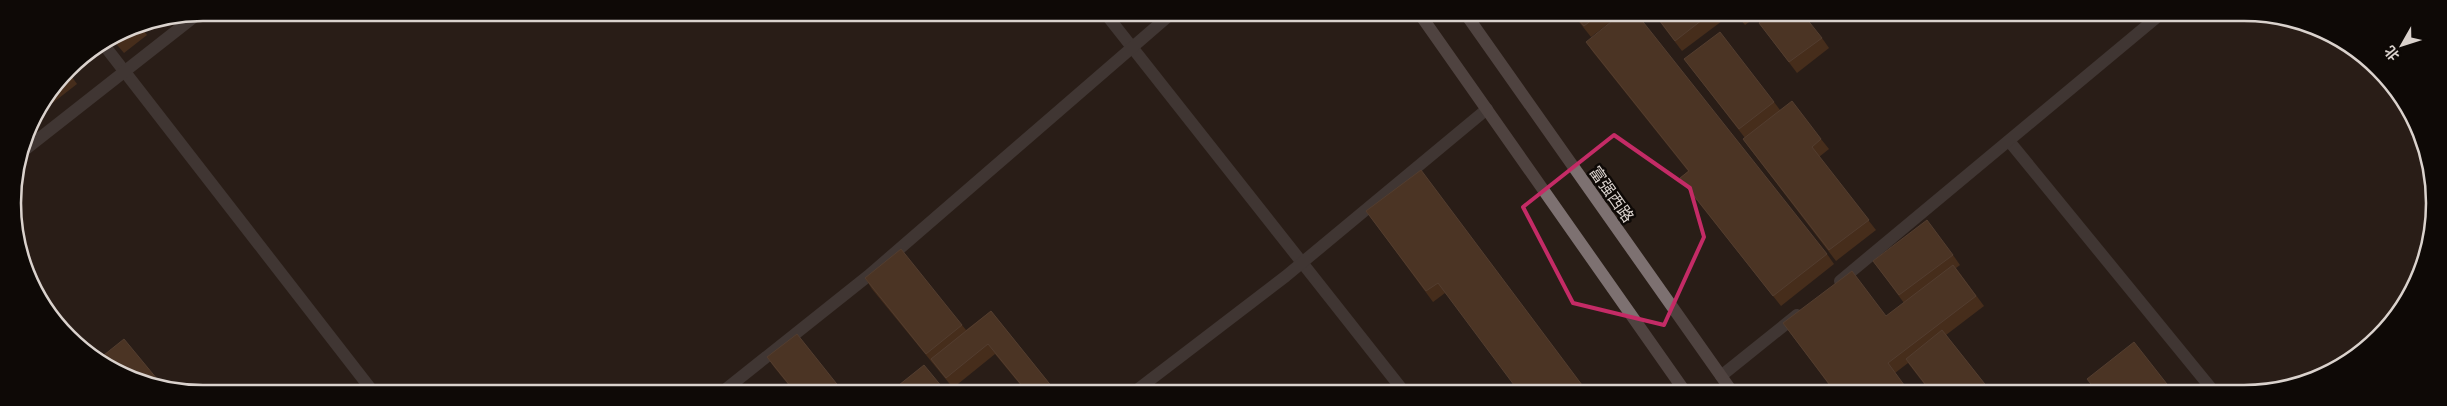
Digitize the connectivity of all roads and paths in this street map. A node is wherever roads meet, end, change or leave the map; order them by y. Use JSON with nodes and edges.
{"nodes":[{"id":1,"x":1112,"y":21,"type":"edge"},
{"id":2,"x":1163,"y":21,"type":"edge"},
{"id":3,"x":1425,"y":21,"type":"edge"},
{"id":4,"x":1472,"y":21,"type":"edge"},
{"id":5,"x":2149,"y":21,"type":"edge"},
{"id":6,"x":187,"y":22,"type":"edge"},
{"id":7,"x":1133,"y":47,"type":"junction"},
{"id":8,"x":108,"y":49,"type":"edge"},
{"id":9,"x":125,"y":71,"type":"junction"},
{"id":10,"x":1487,"y":109,"type":"junction"},
{"id":11,"x":2009,"y":141,"type":"junction"},
{"id":12,"x":31,"y":145,"type":"edge"},
{"id":13,"x":1302,"y":262,"type":"junction"},
{"id":14,"x":1829,"y":290,"type":"edge"},
{"id":15,"x":1806,"y":308,"type":"edge"},
{"id":16,"x":1721,"y":376,"type":"junction"},
{"id":17,"x":368,"y":385,"type":"edge"},
{"id":18,"x":731,"y":385,"type":"edge"},
{"id":19,"x":1143,"y":385,"type":"edge"},
{"id":20,"x":1399,"y":385,"type":"edge"},
{"id":21,"x":1680,"y":385,"type":"edge"},
{"id":22,"x":1727,"y":385,"type":"edge"},
{"id":23,"x":2208,"y":385,"type":"edge"}],
"edges":[{"from":1,"to":7,"type":"street"},
{"from":2,"to":7,"type":"street"},
{"from":3,"to":10,"type":"main road"},
{"from":4,"to":16,"type":"main road","name":"富强西路"},
{"from":5,"to":11,"type":"street"},
{"from":6,"to":9,"type":"street"},
{"from":7,"to":13,"type":"street"},
{"from":7,"to":18,"type":"street"},
{"from":8,"to":9,"type":"street"},
{"from":9,"to":12,"type":"street"},
{"from":9,"to":17,"type":"street"},
{"from":10,"to":13,"type":"street"},
{"from":10,"to":21,"type":"main road"},
{"from":11,"to":14,"type":"street"},
{"from":11,"to":23,"type":"street"},
{"from":13,"to":19,"type":"street"},
{"from":13,"to":20,"type":"street"},
{"from":15,"to":16,"type":"street"},
{"from":16,"to":22,"type":"main road","name":"富强西路"}]}
